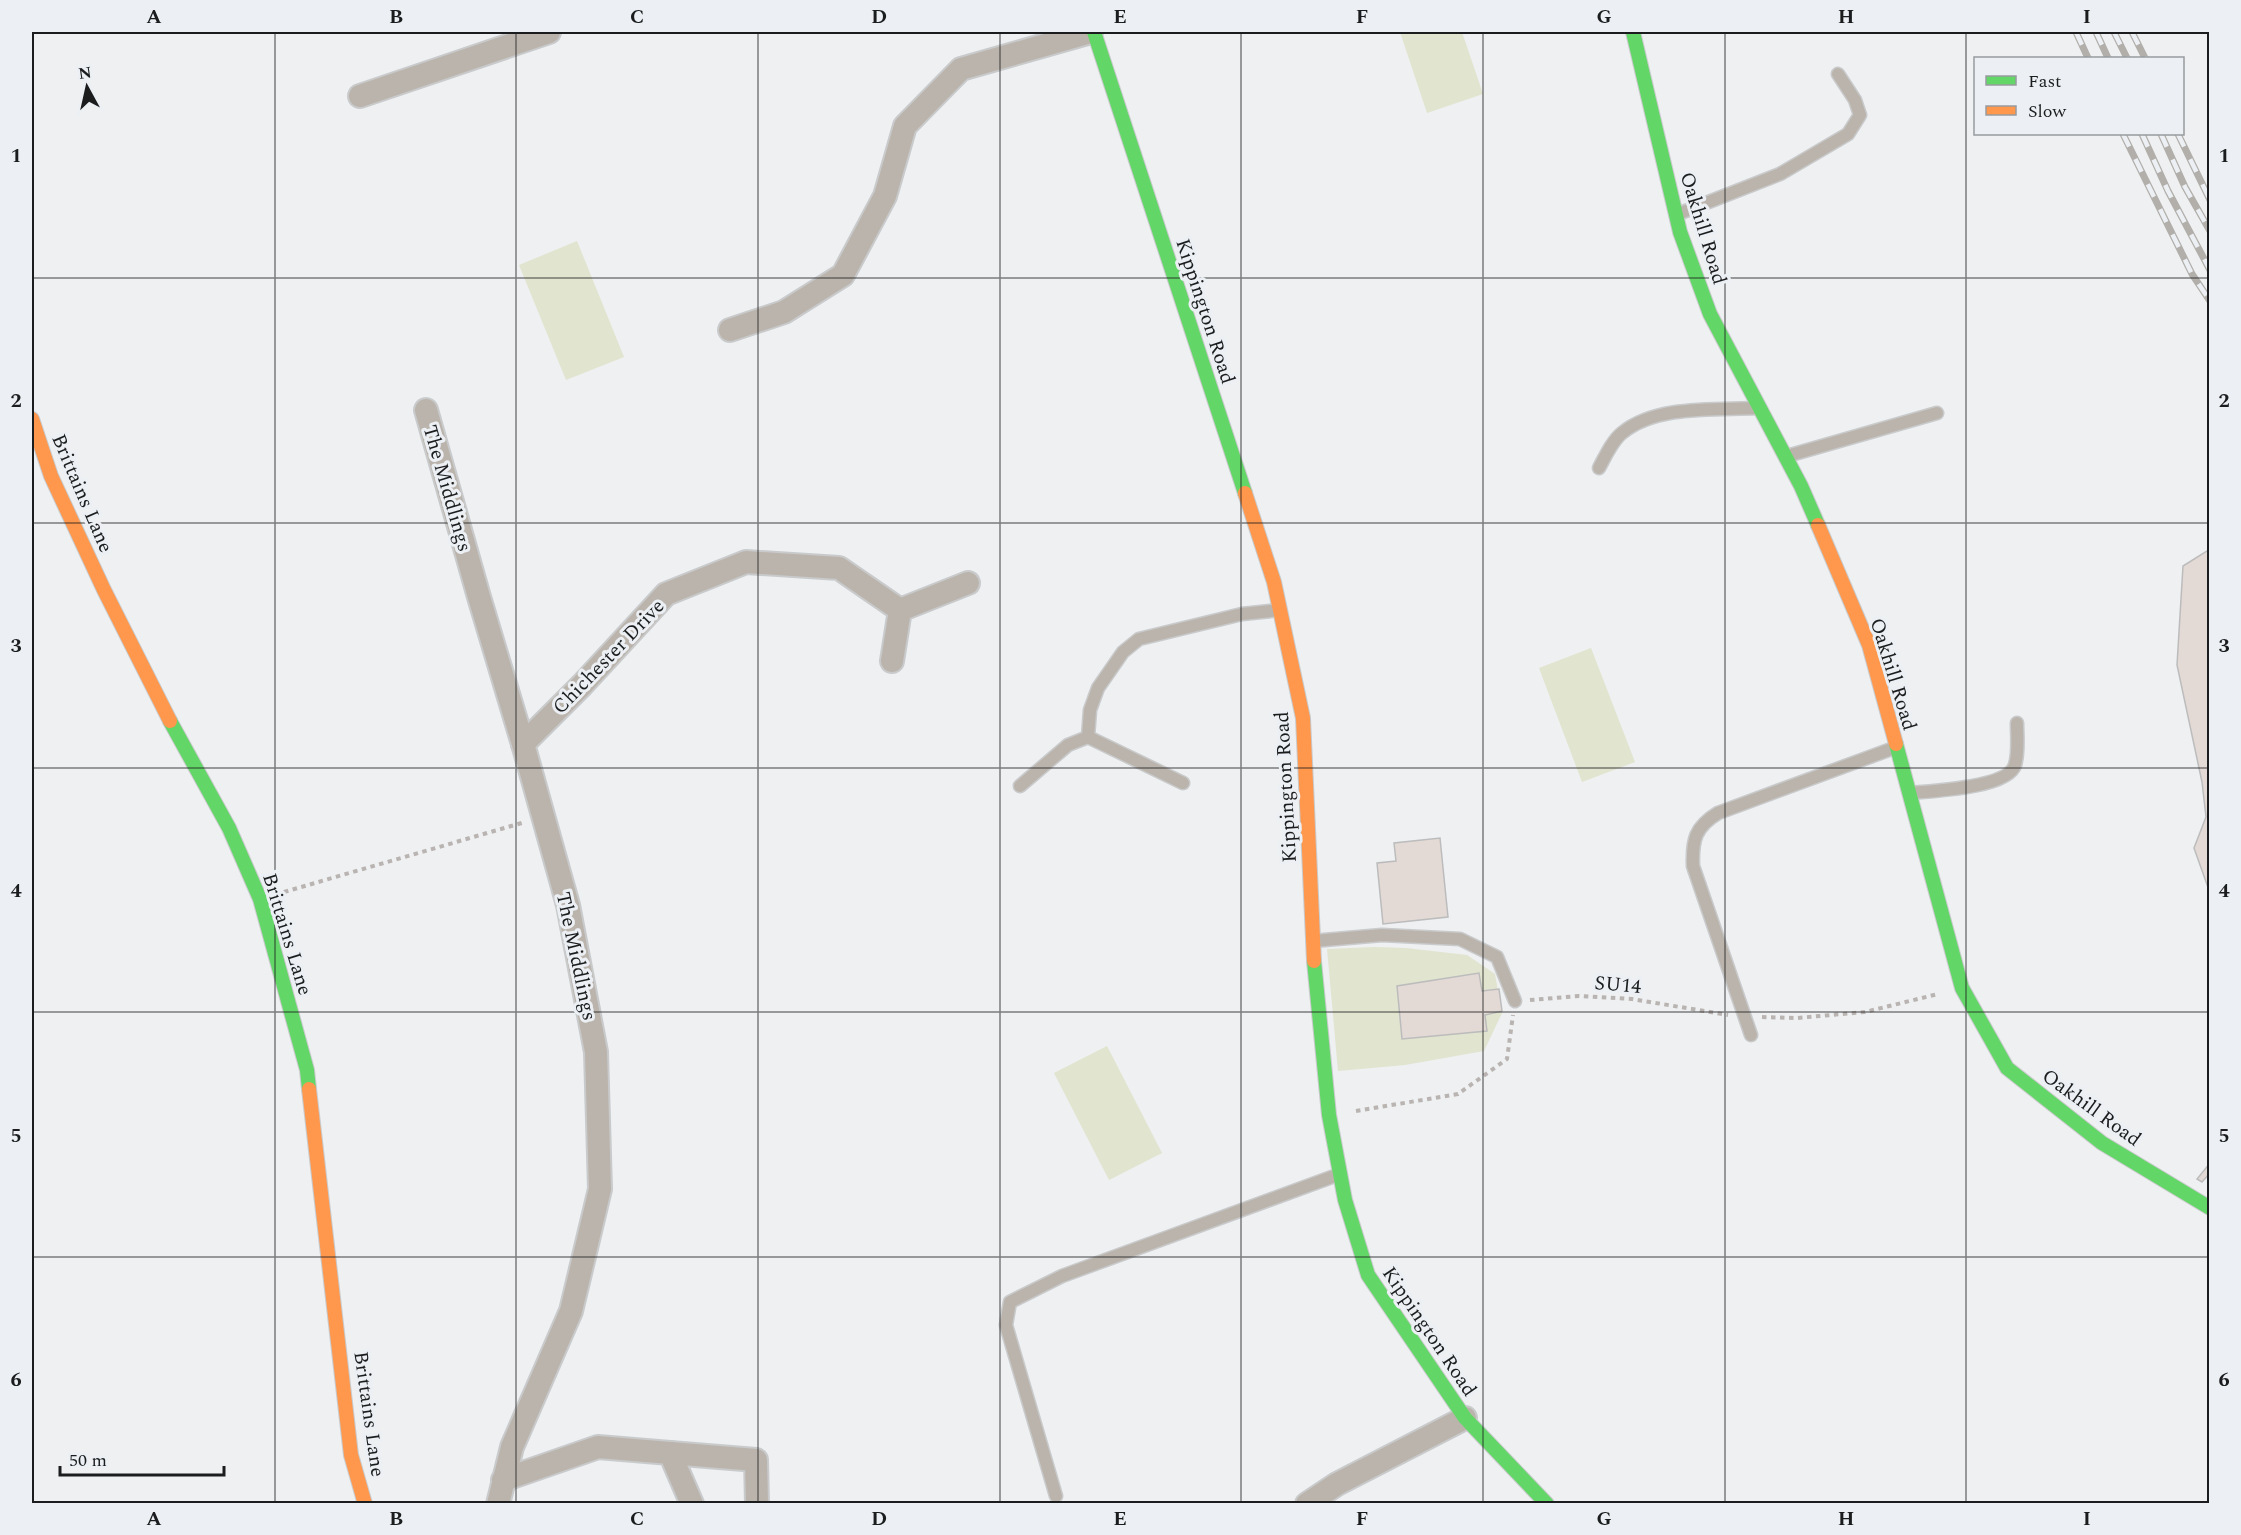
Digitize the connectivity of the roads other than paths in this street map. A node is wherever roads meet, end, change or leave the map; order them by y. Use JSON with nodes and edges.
{"nodes":[{"id":1,"x":549,"y":32,"type":"edge"},
{"id":2,"x":1093,"y":32,"type":"edge"},
{"id":3,"x":1633,"y":32,"type":"edge"},
{"id":4,"x":1838,"y":74,"type":"dead end"},
{"id":5,"x":360,"y":96,"type":"dead end"},
{"id":6,"x":1676,"y":214,"type":"junction"},
{"id":7,"x":730,"y":330,"type":"dead end"},
{"id":8,"x":1760,"y":408,"type":"junction"},
{"id":9,"x":426,"y":410,"type":"dead end"},
{"id":10,"x":1937,"y":413,"type":"dead end"},
{"id":11,"x":32,"y":419,"type":"edge"},
{"id":12,"x":1785,"y":456,"type":"junction"},
{"id":13,"x":1599,"y":468,"type":"dead end"},
{"id":14,"x":968,"y":584,"type":"dead end"},
{"id":15,"x":900,"y":610,"type":"junction"},
{"id":16,"x":1280,"y":610,"type":"junction"},
{"id":17,"x":892,"y":661,"type":"dead end"},
{"id":18,"x":2017,"y":723,"type":"dead end"},
{"id":19,"x":1088,"y":737,"type":"junction"},
{"id":20,"x":523,"y":744,"type":"junction"},
{"id":21,"x":1896,"y":747,"type":"junction"},
{"id":22,"x":1183,"y":783,"type":"dead end"},
{"id":23,"x":1020,"y":786,"type":"dead end"},
{"id":24,"x":1909,"y":794,"type":"junction"},
{"id":25,"x":1312,"y":941,"type":"junction"},
{"id":26,"x":1515,"y":1001,"type":"road end"},
{"id":27,"x":1751,"y":1035,"type":"dead end"},
{"id":28,"x":1341,"y":1174,"type":"junction"},
{"id":29,"x":2210,"y":1208,"type":"edge"},
{"id":30,"x":1465,"y":1418,"type":"junction"},
{"id":31,"x":670,"y":1453,"type":"junction"},
{"id":32,"x":502,"y":1480,"type":"junction"},
{"id":33,"x":1056,"y":1496,"type":"dead end"},
{"id":34,"x":364,"y":1503,"type":"edge"},
{"id":35,"x":498,"y":1503,"type":"edge"},
{"id":36,"x":692,"y":1503,"type":"edge"},
{"id":37,"x":757,"y":1503,"type":"edge"},
{"id":38,"x":1307,"y":1503,"type":"edge"},
{"id":39,"x":1547,"y":1503,"type":"edge"}],
"edges":[{"from":1,"to":5,"type":"street"},
{"from":2,"to":7,"type":"street"},
{"from":2,"to":16,"type":"street","name":"Kippington Road"},
{"from":3,"to":6,"type":"street","name":"Oakhill Road"},
{"from":4,"to":6,"type":"lane"},
{"from":6,"to":8,"type":"street","name":"Oakhill Road"},
{"from":8,"to":12,"type":"street","name":"Oakhill Road"},
{"from":8,"to":13,"type":"lane"},
{"from":9,"to":20,"type":"street","name":"The Middlings"},
{"from":10,"to":12,"type":"lane"},
{"from":11,"to":34,"type":"street","name":"Brittains Lane"},
{"from":12,"to":21,"type":"street","name":"Oakhill Road"},
{"from":14,"to":15,"type":"street"},
{"from":15,"to":17,"type":"street"},
{"from":15,"to":20,"type":"street","name":"Chichester Drive"},
{"from":16,"to":19,"type":"lane"},
{"from":16,"to":25,"type":"street","name":"Kippington Road"},
{"from":18,"to":24,"type":"lane"},
{"from":19,"to":22,"type":"lane"},
{"from":19,"to":23,"type":"lane"},
{"from":20,"to":32,"type":"street","name":"The Middlings"},
{"from":21,"to":24,"type":"street","name":"Oakhill Road"},
{"from":21,"to":27,"type":"lane"},
{"from":24,"to":29,"type":"street","name":"Oakhill Road"},
{"from":25,"to":26,"type":"lane"},
{"from":25,"to":28,"type":"street","name":"Kippington Road"},
{"from":28,"to":30,"type":"street","name":"Kippington Road"},
{"from":28,"to":33,"type":"lane"},
{"from":30,"to":38,"type":"street"},
{"from":30,"to":39,"type":"street","name":"Kippington Road"},
{"from":31,"to":32,"type":"street"},
{"from":31,"to":36,"type":"street"},
{"from":31,"to":37,"type":"street"},
{"from":32,"to":35,"type":"street","name":"The Middlings"}]}
